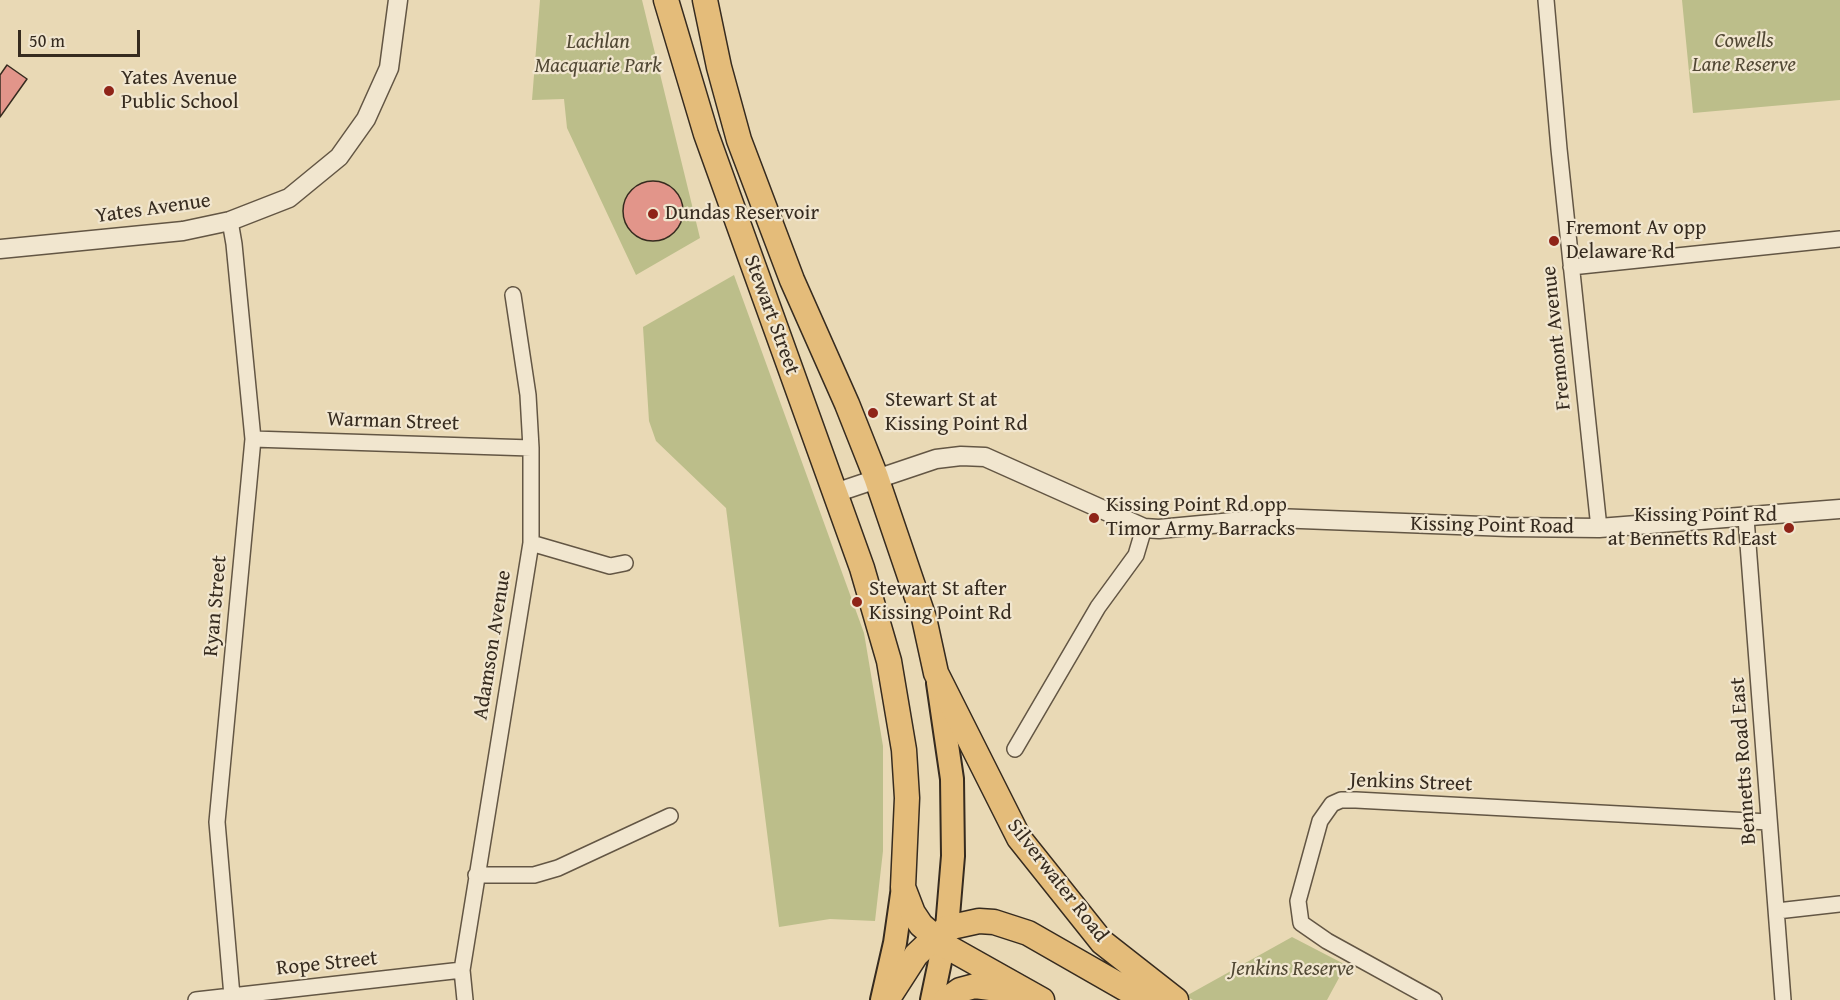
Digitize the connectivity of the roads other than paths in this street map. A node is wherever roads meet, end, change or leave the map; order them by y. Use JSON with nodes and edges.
{"nodes":[{"id":1,"x":398,"y":0,"type":"edge"},
{"id":2,"x":666,"y":0,"type":"edge"},
{"id":3,"x":705,"y":0,"type":"edge"},
{"id":4,"x":1546,"y":0,"type":"edge"},
{"id":5,"x":230,"y":220,"type":"junction"},
{"id":6,"x":1840,"y":240,"type":"edge"},
{"id":7,"x":0,"y":249,"type":"edge"},
{"id":8,"x":1571,"y":267,"type":"junction"},
{"id":9,"x":513,"y":295,"type":"dead end"},
{"id":10,"x":253,"y":439,"type":"junction"},
{"id":11,"x":531,"y":448,"type":"junction"},
{"id":12,"x":876,"y":477,"type":"junction"},
{"id":13,"x":835,"y":492,"type":"junction"},
{"id":14,"x":1840,"y":509,"type":"edge"},
{"id":15,"x":1746,"y":518,"type":"junction"},
{"id":16,"x":1144,"y":528,"type":"junction"},
{"id":17,"x":1599,"y":528,"type":"junction"},
{"id":18,"x":531,"y":543,"type":"junction"},
{"id":19,"x":625,"y":563,"type":"dead end"},
{"id":20,"x":936,"y":673,"type":"junction"},
{"id":21,"x":1015,"y":749,"type":"dead end"},
{"id":22,"x":670,"y":816,"type":"dead end"},
{"id":23,"x":1769,"y":822,"type":"junction"},
{"id":24,"x":476,"y":875,"type":"junction"},
{"id":25,"x":903,"y":887,"type":"junction"},
{"id":26,"x":1840,"y":904,"type":"edge"},
{"id":27,"x":1777,"y":911,"type":"junction"},
{"id":28,"x":942,"y":937,"type":"junction"},
{"id":29,"x":462,"y":970,"type":"junction"},
{"id":30,"x":232,"y":996,"type":"junction"},
{"id":31,"x":1038,"y":998,"type":"edge"},
{"id":32,"x":196,"y":1000,"type":"edge"},
{"id":33,"x":465,"y":1000,"type":"edge"},
{"id":34,"x":882,"y":1000,"type":"edge"},
{"id":35,"x":887,"y":1000,"type":"edge"},
{"id":36,"x":932,"y":1000,"type":"edge"},
{"id":37,"x":946,"y":1000,"type":"edge"},
{"id":38,"x":1145,"y":1000,"type":"edge"},
{"id":39,"x":1176,"y":1000,"type":"edge"},
{"id":40,"x":1434,"y":1000,"type":"edge"},
{"id":41,"x":1783,"y":1000,"type":"edge"}],
"edges":[{"from":1,"to":5,"type":"street","name":"Yates Avenue"},
{"from":2,"to":13,"type":"highway","name":"Stewart Street"},
{"from":3,"to":12,"type":"highway","name":"Stewart Street"},
{"from":4,"to":8,"type":"street","name":"Fremont Avenue"},
{"from":5,"to":7,"type":"street","name":"Yates Avenue"},
{"from":5,"to":10,"type":"street","name":"Ryan Street"},
{"from":6,"to":8,"type":"street"},
{"from":8,"to":17,"type":"street","name":"Fremont Avenue"},
{"from":9,"to":11,"type":"street","name":"Adamson Avenue"},
{"from":10,"to":11,"type":"street","name":"Warman Street"},
{"from":10,"to":30,"type":"street","name":"Ryan Street"},
{"from":11,"to":18,"type":"street","name":"Adamson Avenue"},
{"from":12,"to":13,"type":"street","name":"Kissing Point Road"},
{"from":12,"to":16,"type":"street","name":"Kissing Point Road"},
{"from":12,"to":20,"type":"highway"},
{"from":13,"to":25,"type":"highway"},
{"from":14,"to":15,"type":"street","name":"Kissing Point Road"},
{"from":15,"to":17,"type":"street","name":"Kissing Point Road"},
{"from":15,"to":23,"type":"street","name":"Bennetts Road East"},
{"from":16,"to":17,"type":"street","name":"Kissing Point Road"},
{"from":16,"to":21,"type":"street"},
{"from":18,"to":19,"type":"street"},
{"from":18,"to":24,"type":"street","name":"Adamson Avenue"},
{"from":20,"to":28,"type":"main road"},
{"from":20,"to":39,"type":"highway","name":"Silverwater Road"},
{"from":22,"to":24,"type":"street"},
{"from":23,"to":27,"type":"street","name":"Bennetts Road East"},
{"from":23,"to":40,"type":"street","name":"Jenkins Street"},
{"from":24,"to":29,"type":"street","name":"Adamson Avenue"},
{"from":25,"to":28,"type":"highway"},
{"from":25,"to":34,"type":"main road"},
{"from":26,"to":27,"type":"street"},
{"from":27,"to":41,"type":"street","name":"Bennetts Road East"},
{"from":28,"to":31,"type":"highway"},
{"from":28,"to":35,"type":"highway"},
{"from":28,"to":36,"type":"main road"},
{"from":28,"to":38,"type":"highway","name":"Silverwater Road"},
{"from":29,"to":30,"type":"street","name":"Rope Street"},
{"from":29,"to":33,"type":"street","name":"Adamson Avenue"},
{"from":30,"to":32,"type":"street","name":"Rope Street"},
{"from":31,"to":37,"type":"highway"}]}
